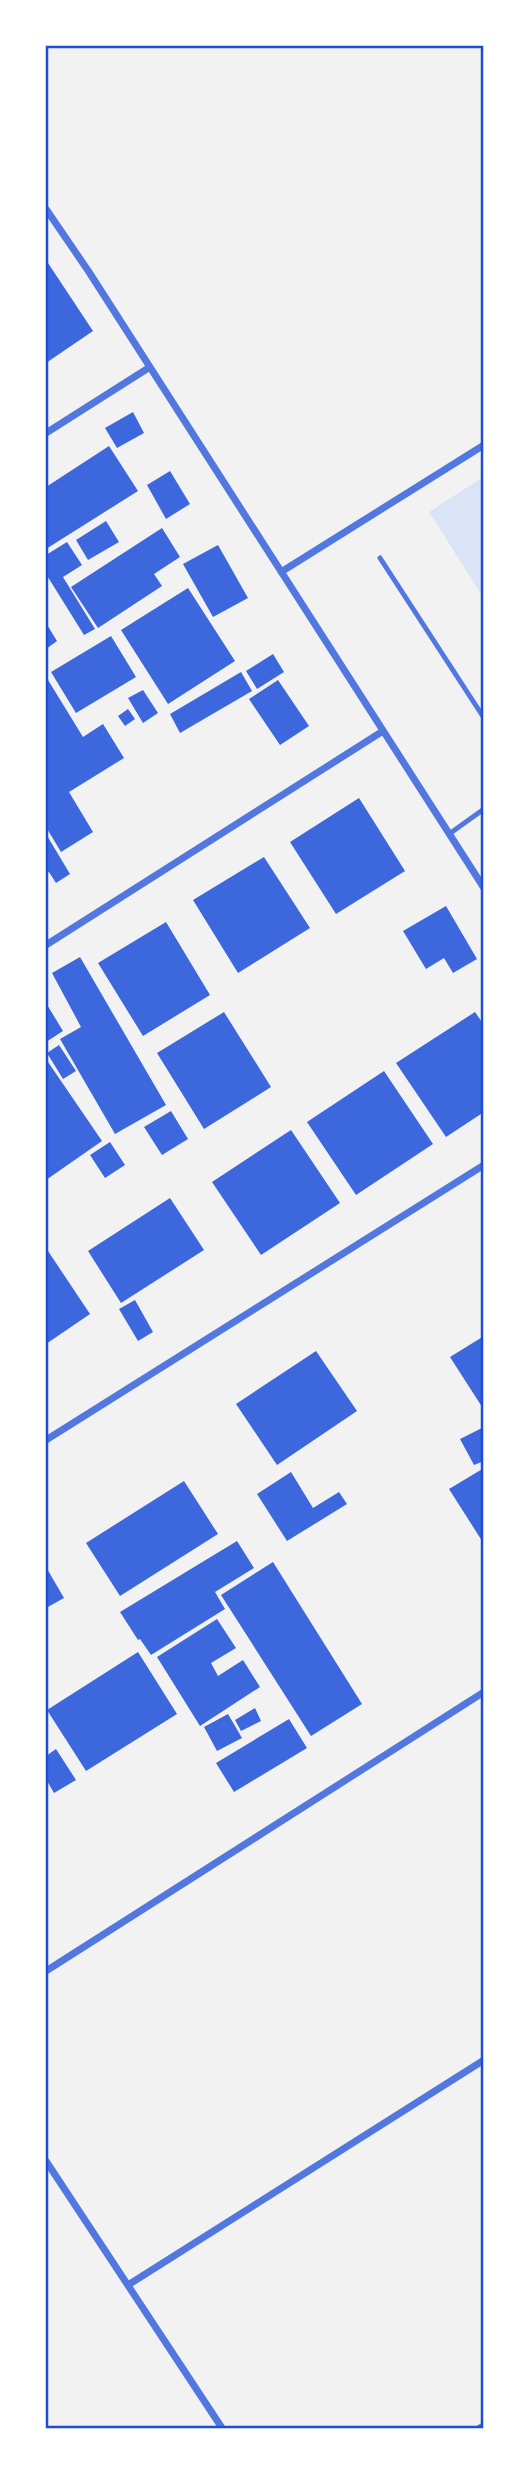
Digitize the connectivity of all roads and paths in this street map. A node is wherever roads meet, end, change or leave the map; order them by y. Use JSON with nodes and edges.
{"nodes":[{"id":1,"x":46,"y":209,"type":"edge"},
{"id":2,"x":150,"y":367,"type":"junction"},
{"id":3,"x":46,"y":433,"type":"edge"},
{"id":4,"x":484,"y":445,"type":"edge"},
{"id":5,"x":380,"y":558,"type":"dead end"},
{"id":6,"x":281,"y":572,"type":"junction"},
{"id":7,"x":484,"y":718,"type":"edge"},
{"id":8,"x":383,"y":731,"type":"junction"},
{"id":9,"x":484,"y":809,"type":"edge"},
{"id":10,"x":449,"y":834,"type":"junction"},
{"id":11,"x":484,"y":888,"type":"edge"},
{"id":12,"x":46,"y":945,"type":"edge"},
{"id":13,"x":484,"y":1165,"type":"edge"},
{"id":14,"x":46,"y":1440,"type":"edge"},
{"id":15,"x":484,"y":1692,"type":"edge"},
{"id":16,"x":46,"y":1971,"type":"edge"},
{"id":17,"x":484,"y":2060,"type":"edge"},
{"id":18,"x":46,"y":2161,"type":"edge"},
{"id":19,"x":128,"y":2285,"type":"junction"},
{"id":20,"x":222,"y":2428,"type":"edge"}],
"edges":[{"from":1,"to":2,"type":"street"},
{"from":2,"to":3,"type":"street"},
{"from":2,"to":6,"type":"street"},
{"from":4,"to":6,"type":"street"},
{"from":5,"to":7,"type":"lane"},
{"from":6,"to":8,"type":"street"},
{"from":8,"to":10,"type":"street"},
{"from":8,"to":12,"type":"street"},
{"from":9,"to":10,"type":"lane"},
{"from":10,"to":11,"type":"street"},
{"from":13,"to":14,"type":"street"},
{"from":15,"to":16,"type":"street"},
{"from":17,"to":19,"type":"street"},
{"from":18,"to":19,"type":"street"},
{"from":19,"to":20,"type":"street"}]}
